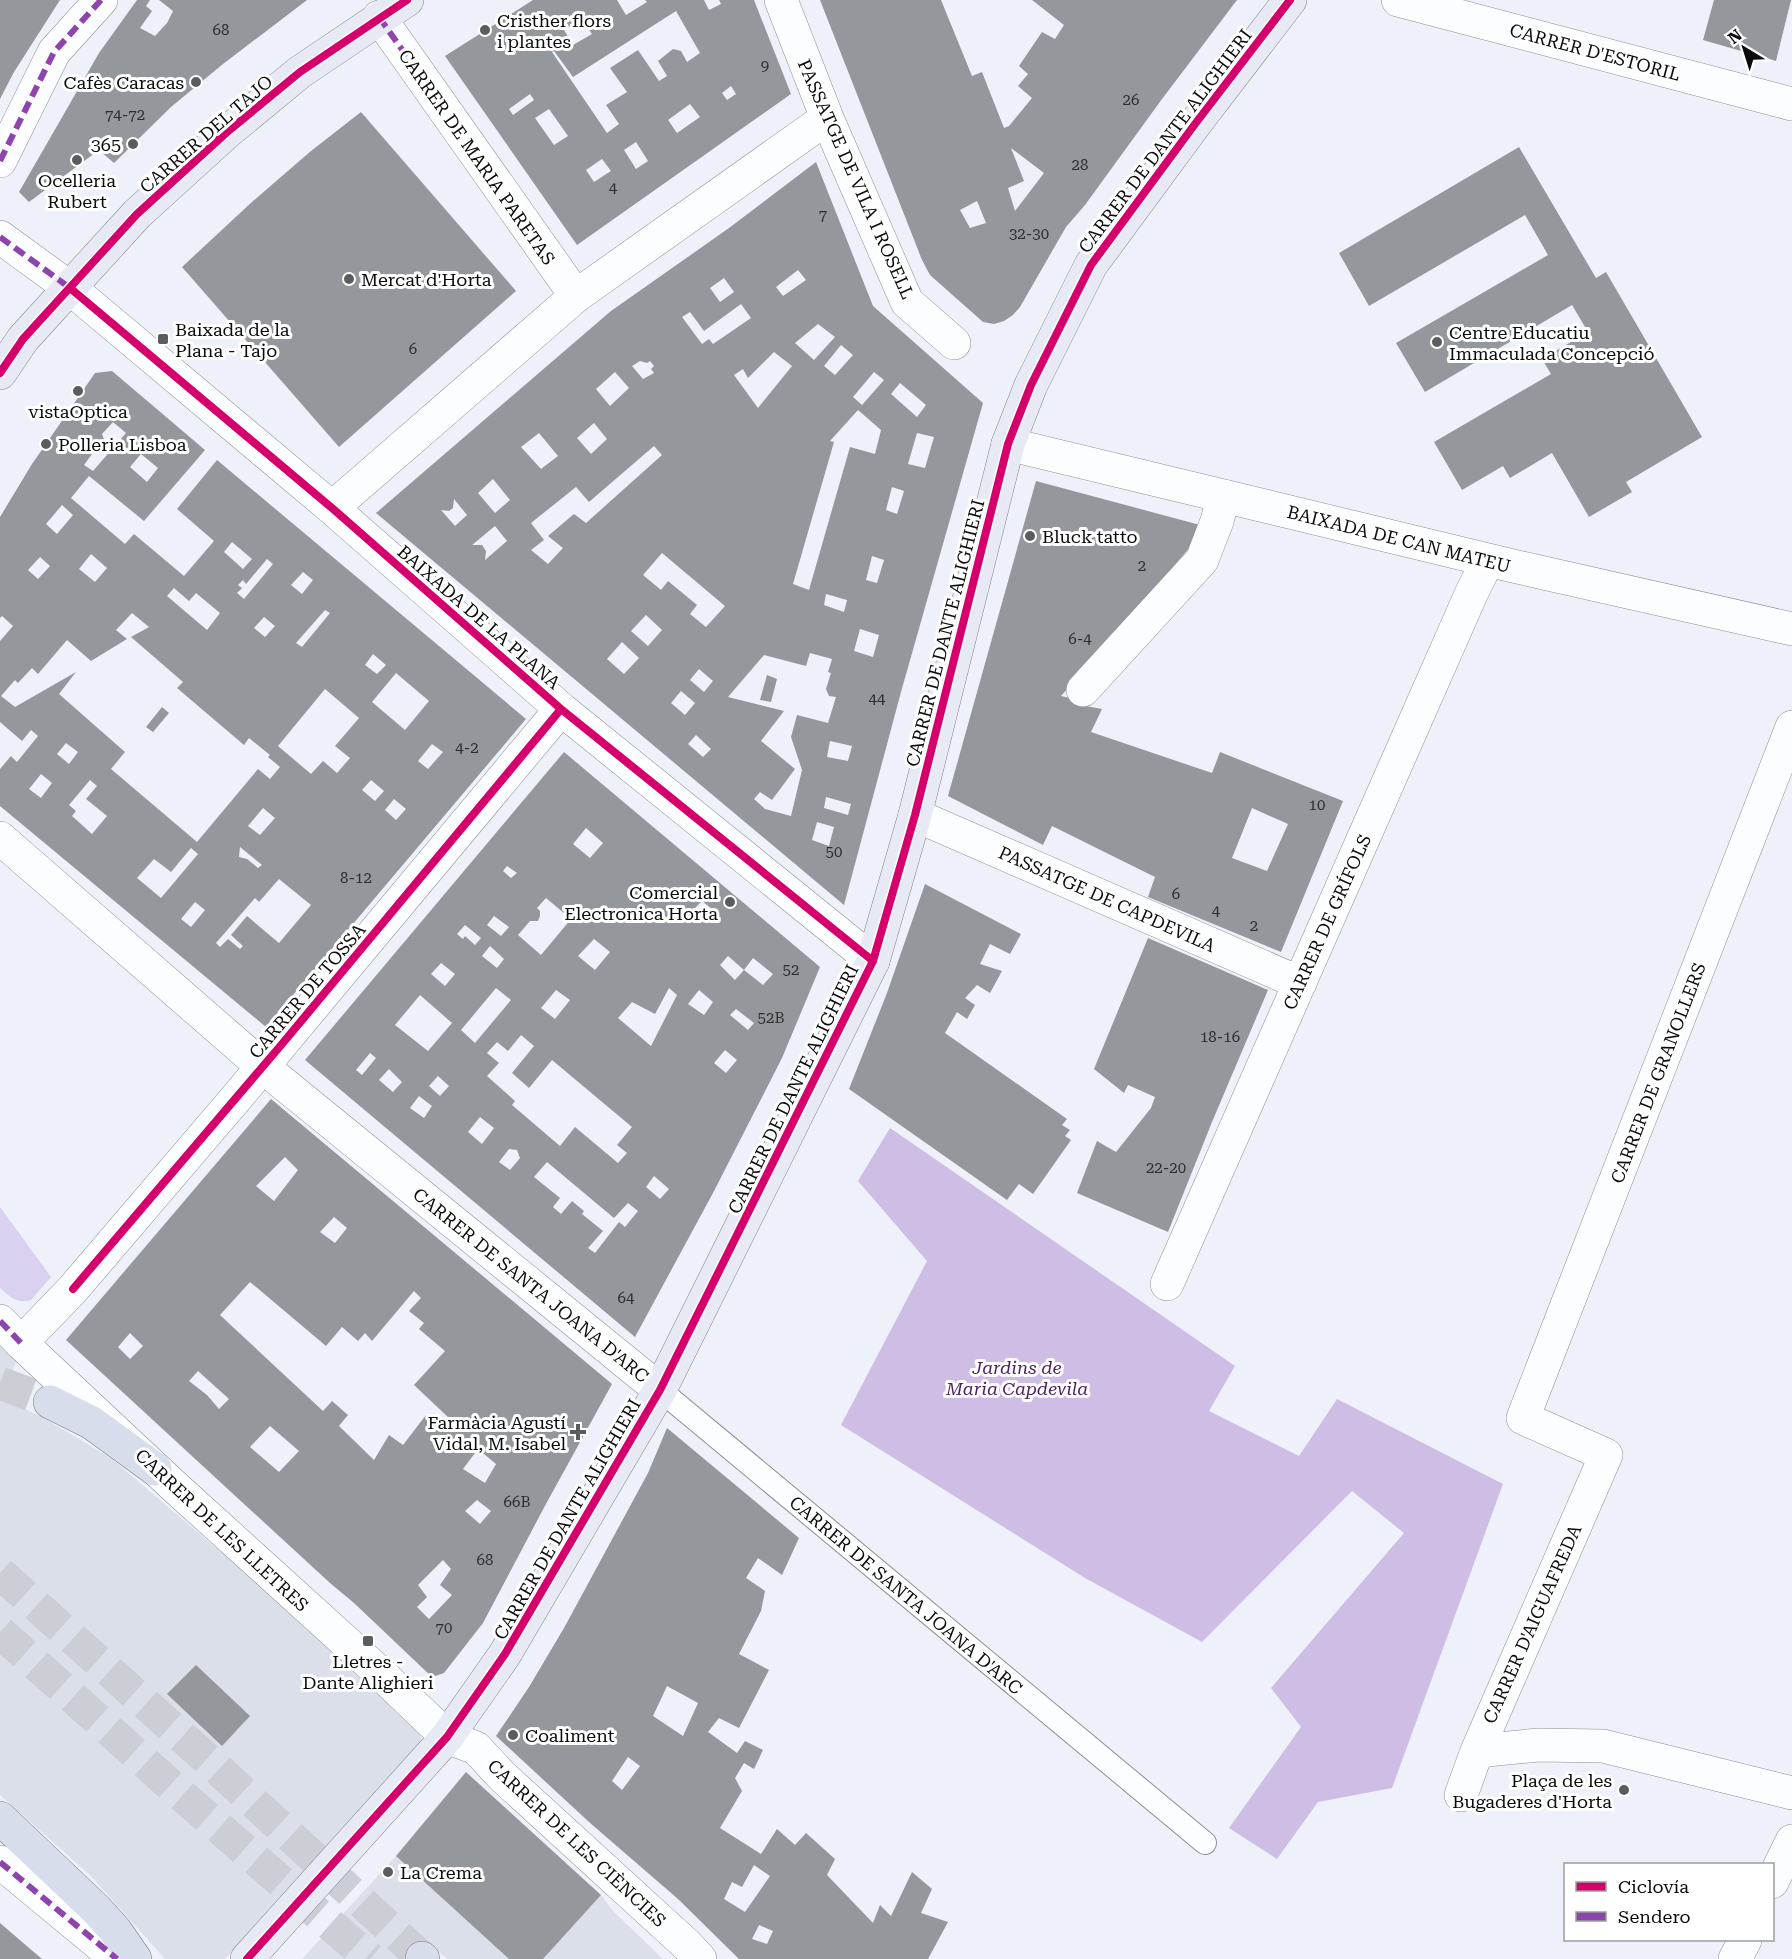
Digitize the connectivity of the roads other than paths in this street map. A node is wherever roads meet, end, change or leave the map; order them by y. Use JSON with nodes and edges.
{"nodes":[{"id":1,"x":101,"y":0,"type":"edge"},
{"id":2,"x":407,"y":0,"type":"edge"},
{"id":3,"x":781,"y":0,"type":"edge"},
{"id":4,"x":1290,"y":0,"type":"edge"},
{"id":5,"x":1398,"y":0,"type":"edge"},
{"id":6,"x":379,"y":17,"type":"junction"},
{"id":7,"x":1792,"y":104,"type":"edge"},
{"id":8,"x":826,"y":118,"type":"junction"},
{"id":9,"x":0,"y":161,"type":"edge"},
{"id":10,"x":0,"y":237,"type":"edge"},
{"id":11,"x":70,"y":288,"type":"junction"},
{"id":12,"x":576,"y":296,"type":"junction"},
{"id":13,"x":954,"y":343,"type":"dead end"},
{"id":14,"x":0,"y":373,"type":"edge"},
{"id":15,"x":1008,"y":444,"type":"junction"},
{"id":16,"x":1224,"y":496,"type":"junction"},
{"id":17,"x":332,"y":508,"type":"junction"},
{"id":18,"x":1488,"y":560,"type":"junction"},
{"id":19,"x":1792,"y":629,"type":"edge"},
{"id":20,"x":1083,"y":690,"type":"dead end"},
{"id":21,"x":561,"y":709,"type":"junction"},
{"id":22,"x":1792,"y":727,"type":"edge"},
{"id":23,"x":915,"y":814,"type":"junction"},
{"id":24,"x":0,"y":838,"type":"edge"},
{"id":25,"x":873,"y":961,"type":"junction"},
{"id":26,"x":1300,"y":983,"type":"junction"},
{"id":27,"x":263,"y":1067,"type":"junction"},
{"id":28,"x":1167,"y":1284,"type":"dead end"},
{"id":29,"x":10,"y":1332,"type":"edge"},
{"id":30,"x":660,"y":1390,"type":"junction"},
{"id":31,"x":50,"y":1402,"type":"tunnel mouth"},
{"id":32,"x":1606,"y":1455,"type":"joint"},
{"id":33,"x":155,"y":1469,"type":"junction"},
{"id":34,"x":447,"y":1737,"type":"junction"},
{"id":35,"x":1477,"y":1751,"type":"junction"},
{"id":36,"x":1792,"y":1793,"type":"edge"},
{"id":37,"x":1461,"y":1795,"type":"dead end"},
{"id":38,"x":0,"y":1818,"type":"edge"},
{"id":39,"x":1792,"y":1841,"type":"edge"},
{"id":40,"x":1205,"y":1843,"type":"dead end"},
{"id":41,"x":0,"y":1862,"type":"edge"},
{"id":42,"x":1774,"y":1880,"type":"edge"},
{"id":43,"x":1744,"y":1941,"type":"edge"},
{"id":44,"x":117,"y":1959,"type":"edge"},
{"id":45,"x":135,"y":1959,"type":"edge"},
{"id":46,"x":247,"y":1959,"type":"edge"},
{"id":47,"x":700,"y":1959,"type":"edge"},
{"id":48,"x":1735,"y":1959,"type":"edge"}],
"edges":[{"from":1,"to":9,"type":"street"},
{"from":2,"to":6,"type":"street","name":"CARRER DEL TAJO"},
{"from":3,"to":8,"type":"street","name":"PASSATGE DE VILA I ROSELL"},
{"from":4,"to":15,"type":"street","name":"CARRER DE DANTE ALIGHIERI"},
{"from":5,"to":7,"type":"street","name":"CARRER D'ESTORIL"},
{"from":6,"to":11,"type":"street","name":"CARRER DEL TAJO"},
{"from":6,"to":12,"type":"street","name":"CARRER DE MARIA PARETAS"},
{"from":8,"to":12,"type":"street"},
{"from":8,"to":13,"type":"street","name":"PASSATGE DE VILA I ROSELL"},
{"from":10,"to":11,"type":"street","name":"BAIXADA DE LA PLANA"},
{"from":11,"to":14,"type":"street","name":"CARRER DEL TAJO"},
{"from":11,"to":17,"type":"street","name":"BAIXADA DE LA PLANA"},
{"from":12,"to":17,"type":"street"},
{"from":15,"to":16,"type":"street","name":"BAIXADA DE CAN MATEU"},
{"from":15,"to":23,"type":"street","name":"CARRER DE DANTE ALIGHIERI"},
{"from":16,"to":18,"type":"street","name":"BAIXADA DE CAN MATEU"},
{"from":16,"to":20,"type":"street"},
{"from":17,"to":21,"type":"street","name":"BAIXADA DE LA PLANA"},
{"from":18,"to":19,"type":"street","name":"BAIXADA DE CAN MATEU"},
{"from":18,"to":26,"type":"street","name":"CARRER DE GRÍFOLS"},
{"from":21,"to":25,"type":"street","name":"BAIXADA DE LA PLANA"},
{"from":21,"to":27,"type":"street","name":"CARRER DE TOSSA"},
{"from":22,"to":32,"type":"street","name":"CARRER DE GRANOLLERS"},
{"from":23,"to":25,"type":"street","name":"CARRER DE DANTE ALIGHIERI"},
{"from":23,"to":26,"type":"street","name":"PASSATGE DE CAPDEVILA"},
{"from":24,"to":27,"type":"street","name":"CARRER DE SANTA JOANA D'ARC"},
{"from":25,"to":30,"type":"street","name":"CARRER DE DANTE ALIGHIERI"},
{"from":26,"to":28,"type":"street","name":"CARRER DE GRÍFOLS"},
{"from":27,"to":29,"type":"street","name":"CARRER DE TOSSA"},
{"from":27,"to":30,"type":"street","name":"CARRER DE SANTA JOANA D'ARC"},
{"from":29,"to":33,"type":"street","name":"CARRER DE LES LLETRES"},
{"from":30,"to":34,"type":"street","name":"CARRER DE DANTE ALIGHIERI"},
{"from":30,"to":40,"type":"lane","name":"CARRER DE SANTA JOANA D'ARC"},
{"from":31,"to":33,"type":"main road"},
{"from":32,"to":35,"type":"street","name":"CARRER D'AIGUAFREDA"},
{"from":33,"to":34,"type":"street","name":"CARRER DE LES LLETRES"},
{"from":34,"to":46,"type":"street","name":"CARRER DE DANTE ALIGHIERI"},
{"from":34,"to":47,"type":"street","name":"CARRER DE LES CIÈNCIES"},
{"from":35,"to":36,"type":"street"},
{"from":35,"to":37,"type":"street","name":"CARRER D'AIGUAFREDA"},
{"from":38,"to":45,"type":"main road"},
{"from":39,"to":42,"type":"street"},
{"from":41,"to":44,"type":"street"},
{"from":43,"to":48,"type":"street"}]}
